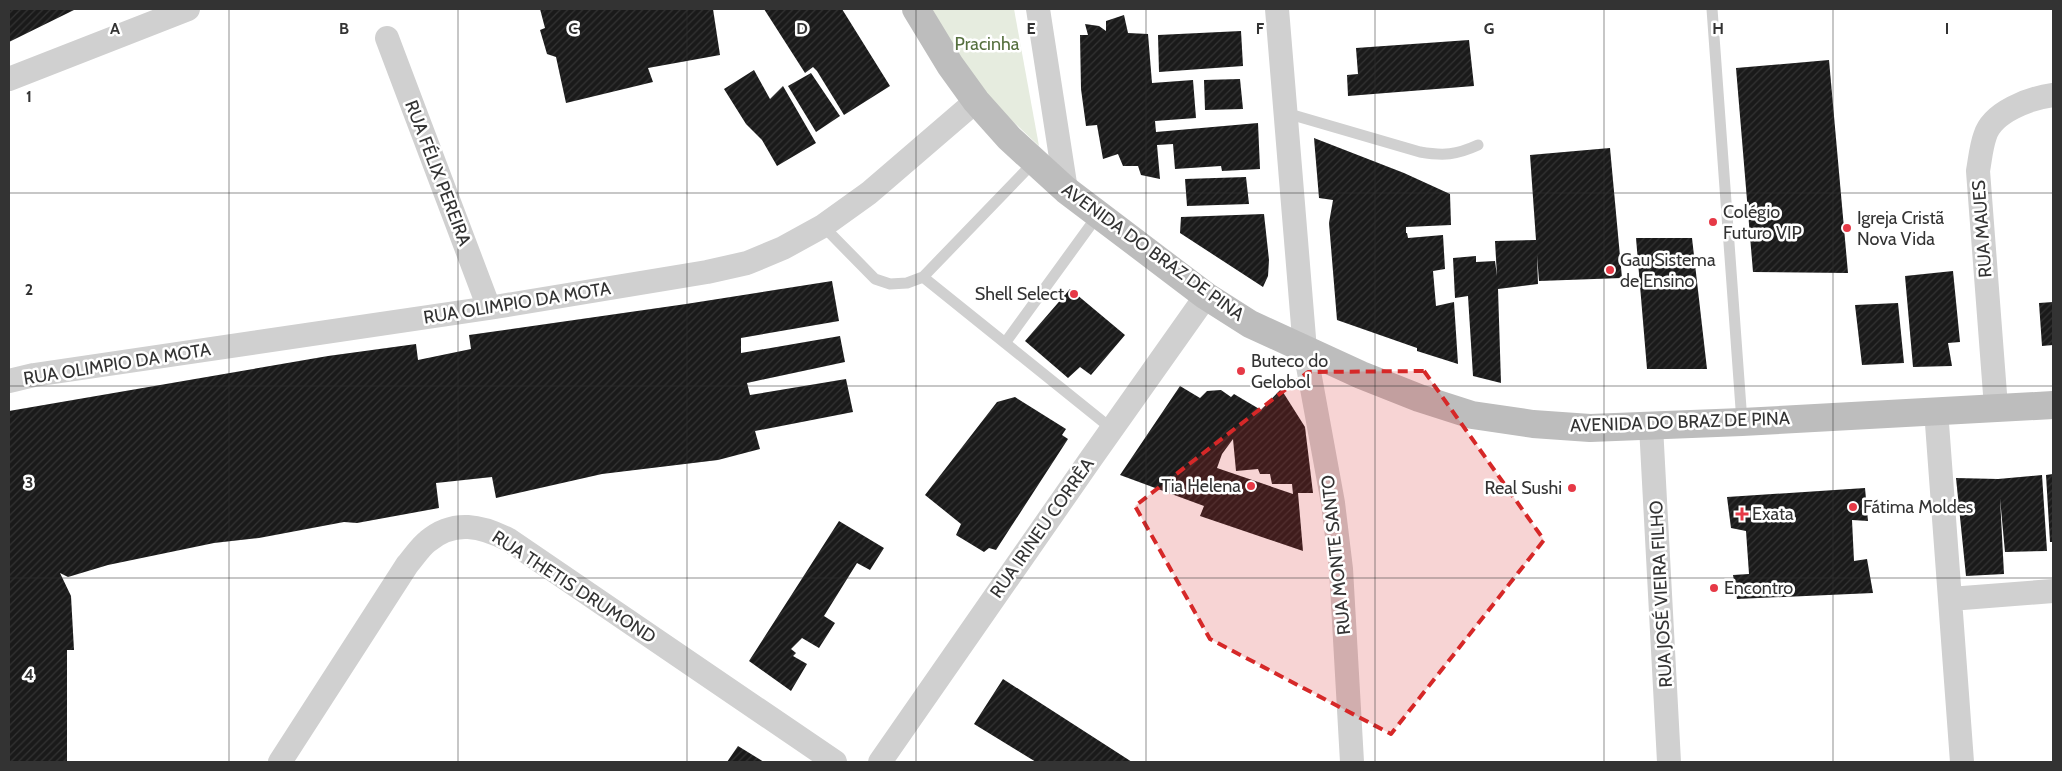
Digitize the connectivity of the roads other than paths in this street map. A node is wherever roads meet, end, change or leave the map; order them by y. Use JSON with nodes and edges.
{"nodes":[{"id":1,"x":188,"y":9,"type":"edge"},
{"id":2,"x":916,"y":9,"type":"edge"},
{"id":3,"x":1038,"y":9,"type":"edge"},
{"id":4,"x":1277,"y":9,"type":"edge"},
{"id":5,"x":1712,"y":9,"type":"edge"},
{"id":6,"x":387,"y":38,"type":"dead end"},
{"id":7,"x":9,"y":79,"type":"edge"},
{"id":8,"x":2053,"y":95,"type":"edge"},
{"id":9,"x":976,"y":101,"type":"junction"},
{"id":10,"x":1286,"y":114,"type":"junction"},
{"id":11,"x":1478,"y":145,"type":"dead end"},
{"id":12,"x":1034,"y":162,"type":"junction"},
{"id":13,"x":1066,"y":190,"type":"junction"},
{"id":14,"x":1098,"y":214,"type":"junction"},
{"id":15,"x":823,"y":226,"type":"junction"},
{"id":16,"x":923,"y":277,"type":"junction"},
{"id":17,"x":1206,"y":296,"type":"junction"},
{"id":18,"x":489,"y":308,"type":"junction"},
{"id":19,"x":1005,"y":343,"type":"junction"},
{"id":20,"x":1305,"y":350,"type":"junction"},
{"id":21,"x":9,"y":382,"type":"edge"},
{"id":22,"x":2053,"y":405,"type":"edge"},
{"id":23,"x":1996,"y":407,"type":"junction"},
{"id":24,"x":1936,"y":410,"type":"junction"},
{"id":25,"x":1742,"y":422,"type":"junction"},
{"id":26,"x":1651,"y":426,"type":"junction"},
{"id":27,"x":1112,"y":429,"type":"junction"},
{"id":28,"x":2053,"y":591,"type":"edge"},
{"id":29,"x":1950,"y":599,"type":"junction"},
{"id":30,"x":280,"y":762,"type":"edge"},
{"id":31,"x":835,"y":762,"type":"edge"},
{"id":32,"x":880,"y":762,"type":"edge"},
{"id":33,"x":1352,"y":762,"type":"edge"},
{"id":34,"x":1669,"y":762,"type":"edge"},
{"id":35,"x":1962,"y":762,"type":"edge"}],
"edges":[{"from":1,"to":7,"type":"street"},
{"from":2,"to":9,"type":"street","name":"AVENIDA DO BRAZ DE PINA"},
{"from":3,"to":13,"type":"street"},
{"from":4,"to":10,"type":"street","name":"RUA MONTE SANTO"},
{"from":5,"to":25,"type":"lane"},
{"from":6,"to":18,"type":"street","name":"RUA FÉLIX PEREIRA"},
{"from":8,"to":23,"type":"street","name":"RUA MAUES"},
{"from":9,"to":12,"type":"street","name":"AVENIDA DO BRAZ DE PINA"},
{"from":9,"to":15,"type":"street","name":"RUA OLIMPIO DA MOTA"},
{"from":10,"to":11,"type":"lane"},
{"from":10,"to":20,"type":"street","name":"RUA MONTE SANTO"},
{"from":12,"to":13,"type":"street","name":"AVENIDA DO BRAZ DE PINA"},
{"from":12,"to":16,"type":"lane"},
{"from":13,"to":14,"type":"street","name":"AVENIDA DO BRAZ DE PINA"},
{"from":14,"to":17,"type":"street","name":"AVENIDA DO BRAZ DE PINA"},
{"from":14,"to":19,"type":"lane"},
{"from":15,"to":16,"type":"lane"},
{"from":15,"to":18,"type":"street","name":"RUA OLIMPIO DA MOTA"},
{"from":16,"to":19,"type":"lane"},
{"from":17,"to":20,"type":"street","name":"AVENIDA DO BRAZ DE PINA"},
{"from":17,"to":27,"type":"street","name":"RUA IRINEU CORRÊA"},
{"from":18,"to":21,"type":"street","name":"RUA OLIMPIO DA MOTA"},
{"from":19,"to":27,"type":"lane"},
{"from":20,"to":26,"type":"street","name":"AVENIDA DO BRAZ DE PINA"},
{"from":20,"to":33,"type":"street","name":"RUA MONTE SANTO"},
{"from":22,"to":23,"type":"street","name":"AVENIDA DO BRAZ DE PINA"},
{"from":23,"to":24,"type":"street","name":"AVENIDA DO BRAZ DE PINA"},
{"from":24,"to":25,"type":"street","name":"AVENIDA DO BRAZ DE PINA"},
{"from":24,"to":29,"type":"street"},
{"from":25,"to":26,"type":"street","name":"AVENIDA DO BRAZ DE PINA"},
{"from":26,"to":34,"type":"street","name":"RUA JOSÉ VIEIRA FILHO"},
{"from":27,"to":32,"type":"street","name":"RUA IRINEU CORRÊA"},
{"from":28,"to":29,"type":"street"},
{"from":29,"to":35,"type":"street"},
{"from":30,"to":31,"type":"street","name":"RUA THETIS DRUMOND"}]}
